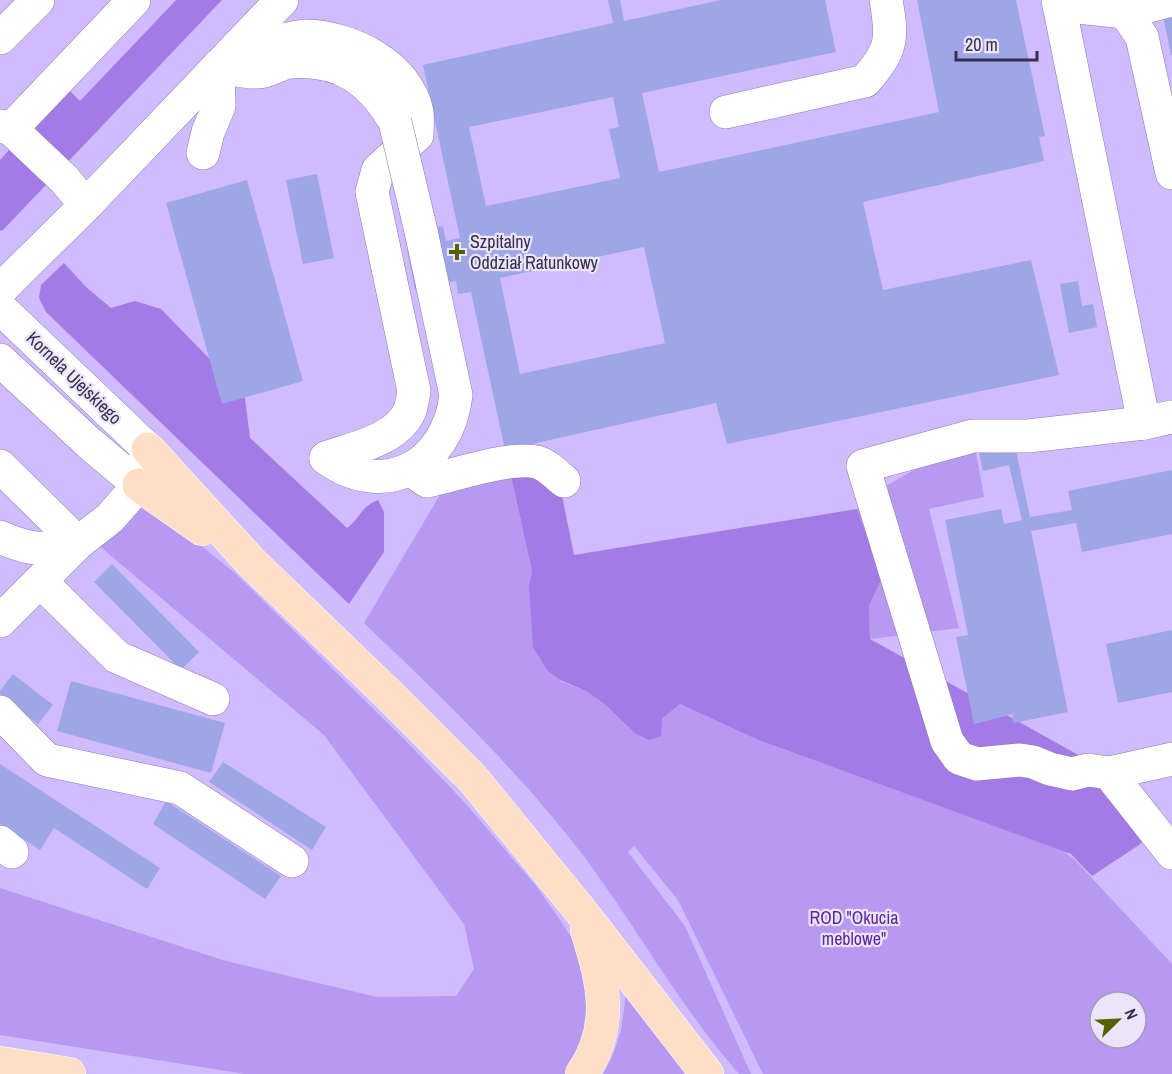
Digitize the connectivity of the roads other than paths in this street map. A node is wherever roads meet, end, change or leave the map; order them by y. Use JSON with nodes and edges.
{"nodes":[{"id":1,"x":38,"y":0,"type":"edge"},
{"id":2,"x":134,"y":0,"type":"edge"},
{"id":3,"x":282,"y":0,"type":"edge"},
{"id":4,"x":886,"y":0,"type":"edge"},
{"id":5,"x":1172,"y":0,"type":"edge"},
{"id":6,"x":1059,"y":2,"type":"edge"},
{"id":7,"x":1125,"y":12,"type":"junction"},
{"id":8,"x":0,"y":39,"type":"edge"},
{"id":9,"x":227,"y":56,"type":"junction"},
{"id":10,"x":726,"y":112,"type":"dead end"},
{"id":11,"x":6,"y":127,"type":"edge"},
{"id":12,"x":203,"y":153,"type":"dead end"},
{"id":13,"x":1172,"y":173,"type":"edge"},
{"id":14,"x":86,"y":205,"type":"junction"},
{"id":15,"x":0,"y":290,"type":"edge"},
{"id":16,"x":0,"y":308,"type":"edge"},
{"id":17,"x":0,"y":360,"type":"edge"},
{"id":18,"x":1158,"y":420,"type":"edge"},
{"id":19,"x":148,"y":449,"type":"junction"},
{"id":20,"x":0,"y":466,"type":"edge"},
{"id":21,"x":410,"y":469,"type":"junction"},
{"id":22,"x":564,"y":481,"type":"dead end"},
{"id":23,"x":139,"y":484,"type":"junction"},
{"id":24,"x":0,"y":537,"type":"edge"},
{"id":25,"x":78,"y":543,"type":"junction"},
{"id":26,"x":251,"y":562,"type":"junction"},
{"id":27,"x":40,"y":581,"type":"junction"},
{"id":28,"x":0,"y":621,"type":"edge"},
{"id":29,"x":213,"y":699,"type":"dead end"},
{"id":30,"x":0,"y":712,"type":"edge"},
{"id":31,"x":1172,"y":759,"type":"edge"},
{"id":32,"x":1109,"y":773,"type":"junction"},
{"id":33,"x":1172,"y":853,"type":"edge"},
{"id":34,"x":292,"y":861,"type":"dead end"},
{"id":35,"x":583,"y":914,"type":"junction"},
{"id":36,"x":0,"y":1063,"type":"edge"},
{"id":37,"x":69,"y":1074,"type":"edge"},
{"id":38,"x":582,"y":1074,"type":"edge"},
{"id":39,"x":707,"y":1074,"type":"edge"}],
"edges":[{"from":1,"to":8,"type":"street"},
{"from":2,"to":11,"type":"street"},
{"from":3,"to":9,"type":"street"},
{"from":4,"to":10,"type":"street"},
{"from":5,"to":7,"type":"street"},
{"from":6,"to":7,"type":"street"},
{"from":6,"to":18,"type":"street"},
{"from":7,"to":13,"type":"street"},
{"from":9,"to":12,"type":"street"},
{"from":9,"to":14,"type":"street"},
{"from":9,"to":21,"type":"street","bridge":true},
{"from":9,"to":21,"type":"street"},
{"from":11,"to":14,"type":"street"},
{"from":14,"to":15,"type":"street"},
{"from":16,"to":19,"type":"street","name":"Kornela Ujejskiego"},
{"from":17,"to":23,"type":"street","name":"Kornela Ujejskiego"},
{"from":18,"to":32,"type":"street"},
{"from":19,"to":23,"type":"street"},
{"from":19,"to":26,"type":"main road"},
{"from":20,"to":25,"type":"street"},
{"from":21,"to":22,"type":"street"},
{"from":23,"to":25,"type":"street"},
{"from":23,"to":26,"type":"main road"},
{"from":24,"to":25,"type":"street"},
{"from":25,"to":27,"type":"street"},
{"from":26,"to":35,"type":"main road"},
{"from":27,"to":28,"type":"street"},
{"from":27,"to":29,"type":"street"},
{"from":30,"to":34,"type":"street"},
{"from":31,"to":32,"type":"street"},
{"from":32,"to":33,"type":"street"},
{"from":35,"to":38,"type":"main road"},
{"from":35,"to":39,"type":"main road"},
{"from":36,"to":37,"type":"main road"}]}
